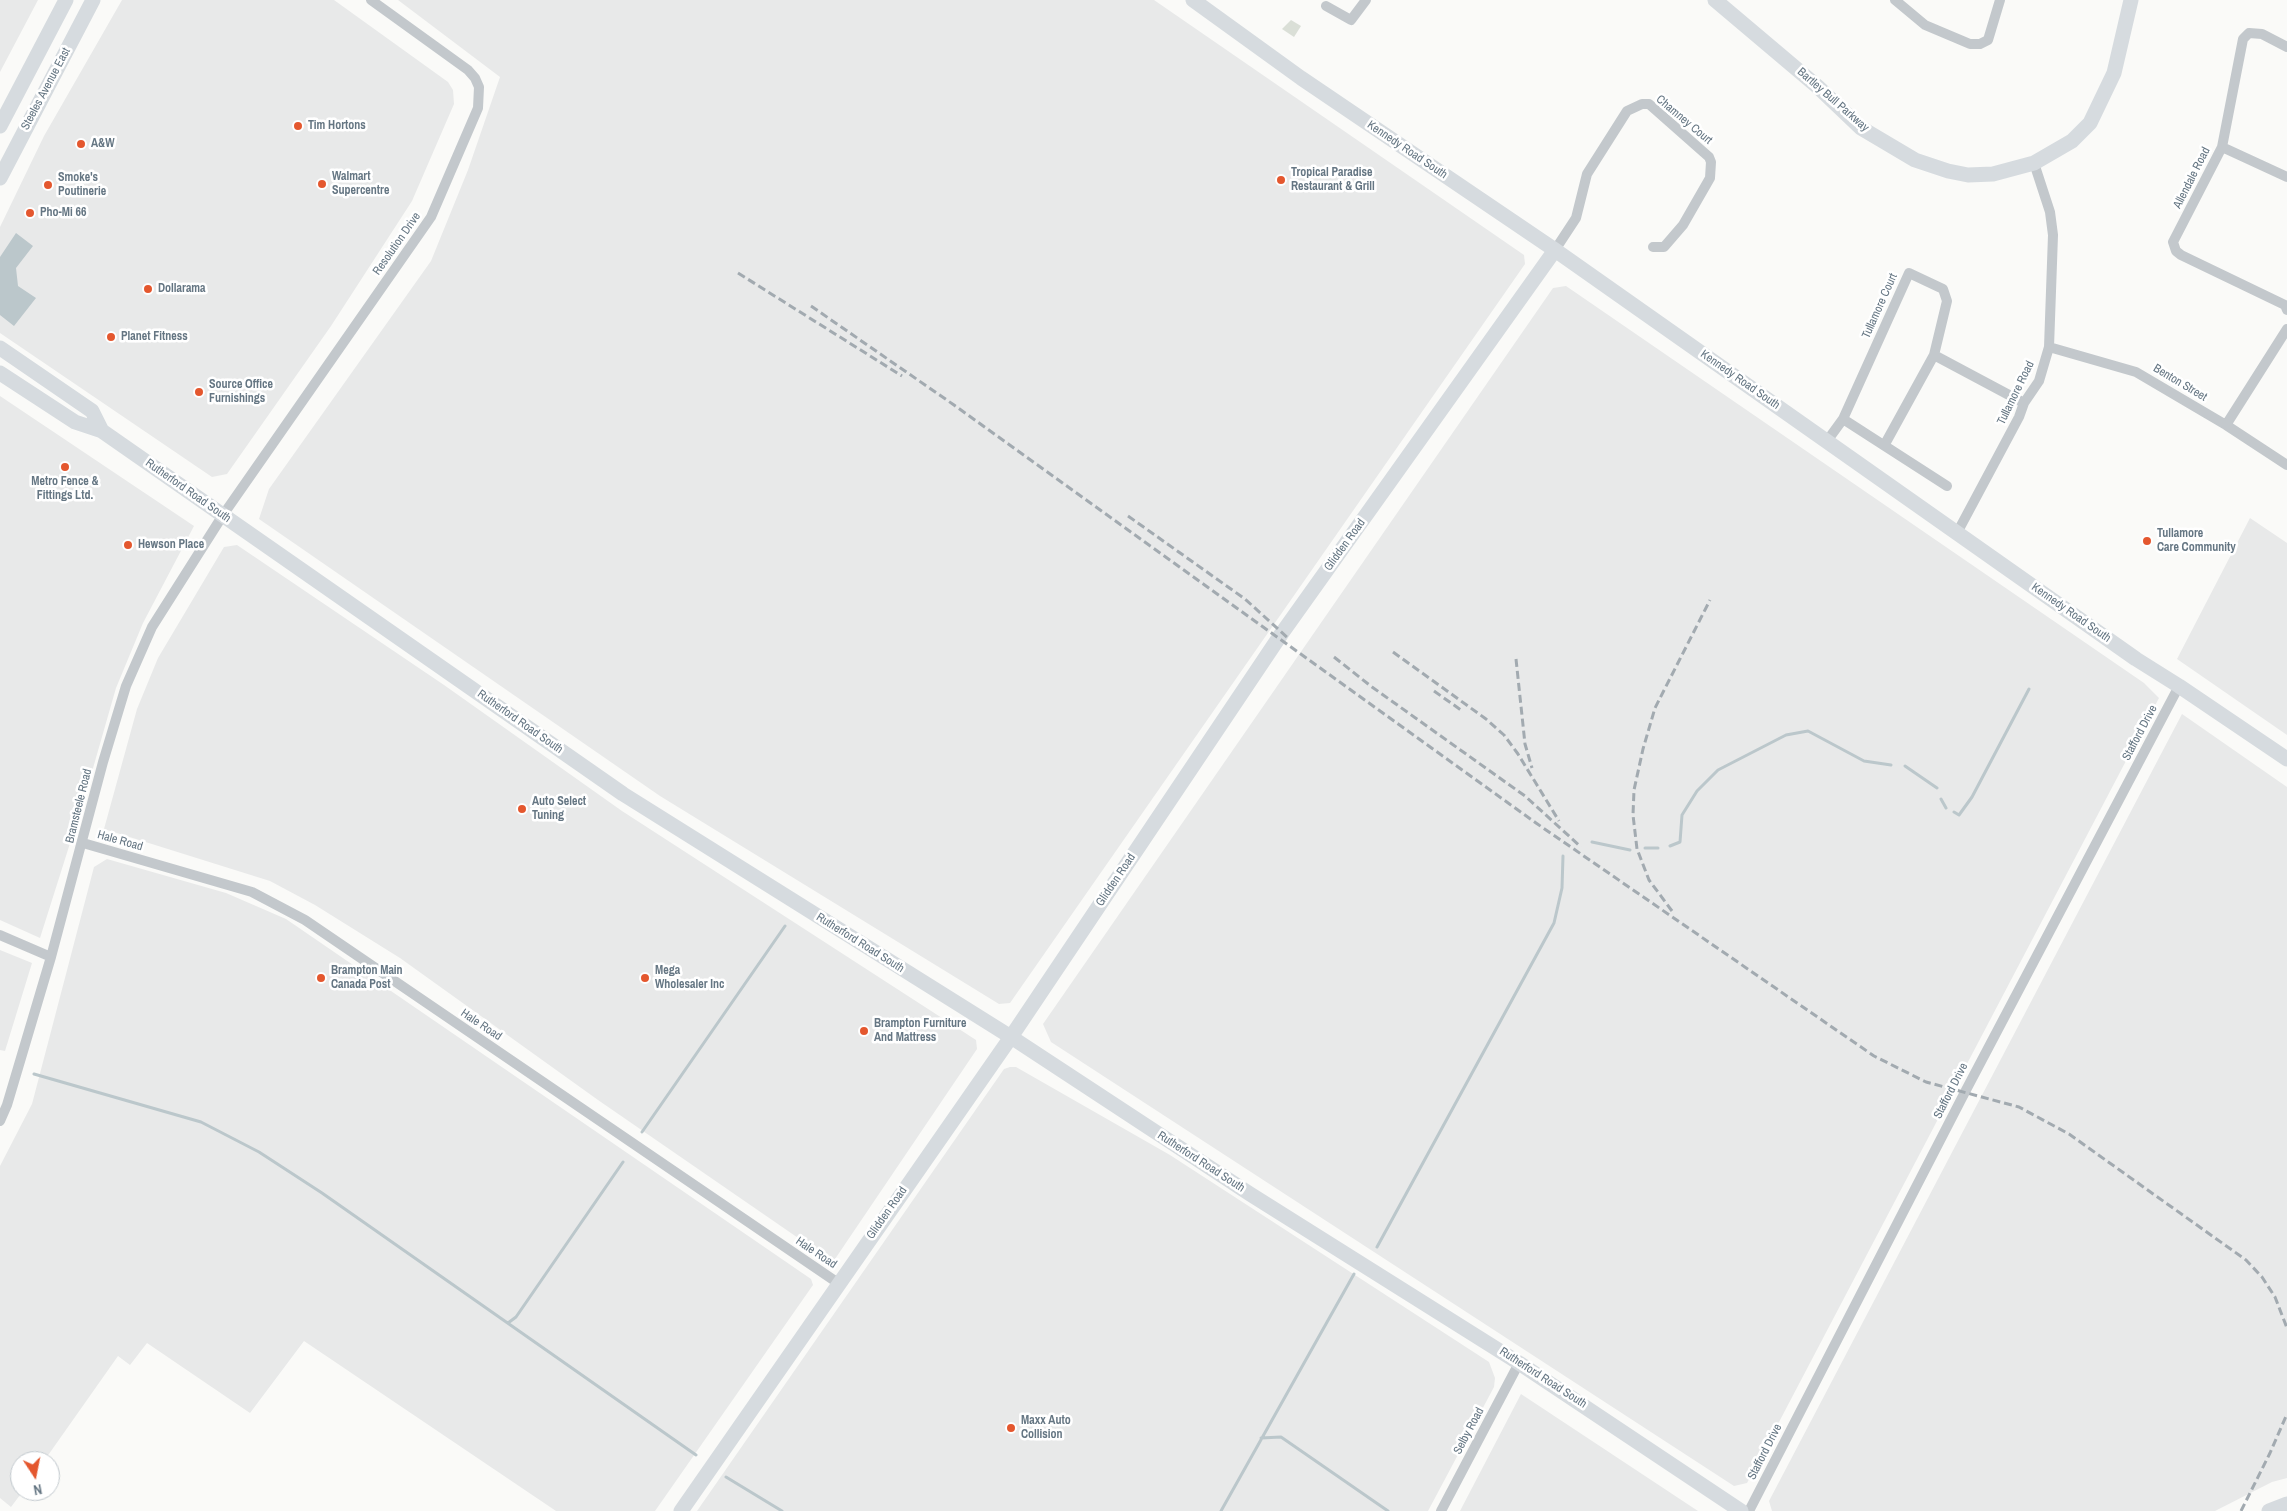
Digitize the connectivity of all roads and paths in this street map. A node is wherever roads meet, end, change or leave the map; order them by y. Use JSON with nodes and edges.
{"nodes":[{"id":1,"x":66,"y":0,"type":"edge"},
{"id":2,"x":93,"y":0,"type":"edge"},
{"id":3,"x":371,"y":0,"type":"edge"},
{"id":4,"x":1194,"y":0,"type":"edge"},
{"id":5,"x":1366,"y":0,"type":"edge"},
{"id":6,"x":1715,"y":0,"type":"edge"},
{"id":7,"x":1895,"y":0,"type":"edge"},
{"id":8,"x":2000,"y":0,"type":"edge"},
{"id":9,"x":2131,"y":0,"type":"edge"},
{"id":10,"x":1326,"y":6,"type":"dead end"},
{"id":11,"x":2287,"y":47,"type":"edge"},
{"id":12,"x":0,"y":126,"type":"edge"},
{"id":13,"x":2222,"y":147,"type":"junction"},
{"id":14,"x":2034,"y":163,"type":"junction"},
{"id":15,"x":2287,"y":176,"type":"edge"},
{"id":16,"x":0,"y":178,"type":"edge"},
{"id":17,"x":1653,"y":247,"type":"dead end"},
{"id":18,"x":1555,"y":250,"type":"junction"},
{"id":19,"x":2287,"y":310,"type":"edge"},
{"id":20,"x":2287,"y":329,"type":"edge"},
{"id":21,"x":2049,"y":347,"type":"junction"},
{"id":22,"x":0,"y":348,"type":"edge"},
{"id":23,"x":1934,"y":355,"type":"junction"},
{"id":24,"x":0,"y":373,"type":"edge"},
{"id":25,"x":2024,"y":403,"type":"junction"},
{"id":26,"x":1843,"y":418,"type":"junction"},
{"id":27,"x":2226,"y":425,"type":"junction"},
{"id":28,"x":102,"y":431,"type":"junction"},
{"id":29,"x":1827,"y":442,"type":"junction"},
{"id":30,"x":1885,"y":444,"type":"junction"},
{"id":31,"x":2287,"y":465,"type":"edge"},
{"id":32,"x":1947,"y":486,"type":"dead end"},
{"id":33,"x":222,"y":515,"type":"junction"},
{"id":34,"x":1957,"y":534,"type":"junction"},
{"id":35,"x":2179,"y":686,"type":"junction"},
{"id":36,"x":2287,"y":759,"type":"edge"},
{"id":37,"x":83,"y":843,"type":"junction"},
{"id":38,"x":0,"y":935,"type":"edge"},
{"id":39,"x":51,"y":957,"type":"junction"},
{"id":40,"x":1011,"y":1037,"type":"junction"},
{"id":41,"x":0,"y":1121,"type":"edge"},
{"id":42,"x":838,"y":1283,"type":"junction"},
{"id":43,"x":1519,"y":1363,"type":"junction"},
{"id":44,"x":2287,"y":1504,"type":"edge"},
{"id":45,"x":681,"y":1511,"type":"edge"},
{"id":46,"x":1441,"y":1511,"type":"edge"},
{"id":47,"x":1741,"y":1511,"type":"edge"},
{"id":48,"x":1749,"y":1511,"type":"edge"},
{"id":49,"x":2269,"y":1511,"type":"edge"}],
"edges":[{"from":1,"to":12,"type":"street","name":"Steeles Avenue East"},
{"from":2,"to":16,"type":"street","name":"Steeles Avenue East"},
{"from":3,"to":33,"type":"street","name":"Resolution Drive"},
{"from":4,"to":18,"type":"street","name":"Kennedy Road South"},
{"from":5,"to":10,"type":"street"},
{"from":6,"to":14,"type":"street","name":"Bartley Bull Parkway"},
{"from":7,"to":8,"type":"street"},
{"from":9,"to":14,"type":"street","name":"Bartley Bull Parkway"},
{"from":11,"to":13,"type":"street","name":"Allendale Road"},
{"from":13,"to":15,"type":"street"},
{"from":13,"to":19,"type":"street","name":"Allendale Road"},
{"from":14,"to":21,"type":"street","name":"Tullamore Road"},
{"from":17,"to":18,"type":"street","name":"Chamney Court"},
{"from":18,"to":29,"type":"street","name":"Kennedy Road South"},
{"from":18,"to":40,"type":"street","name":"Glidden Road"},
{"from":20,"to":27,"type":"street"},
{"from":21,"to":25,"type":"street","name":"Tullamore Road"},
{"from":21,"to":27,"type":"street","name":"Benton Street"},
{"from":22,"to":28,"type":"street","name":"Rutherford Road South"},
{"from":23,"to":25,"type":"street"},
{"from":23,"to":26,"type":"street","name":"Tullamore Court"},
{"from":23,"to":30,"type":"street","name":"Tullamore Court"},
{"from":24,"to":28,"type":"street"},
{"from":25,"to":34,"type":"street","name":"Tullamore Road"},
{"from":26,"to":29,"type":"street","name":"Tullamore Court"},
{"from":26,"to":30,"type":"street"},
{"from":27,"to":31,"type":"street","name":"Benton Street"},
{"from":28,"to":33,"type":"street","name":"Rutherford Road South"},
{"from":29,"to":34,"type":"street","name":"Kennedy Road South"},
{"from":30,"to":32,"type":"street"},
{"from":33,"to":37,"type":"street","name":"Bramsteele Road"},
{"from":33,"to":40,"type":"street","name":"Rutherford Road South"},
{"from":34,"to":35,"type":"street","name":"Kennedy Road South"},
{"from":35,"to":36,"type":"street","name":"Kennedy Road South"},
{"from":35,"to":48,"type":"street","name":"Stafford Drive"},
{"from":37,"to":39,"type":"street","name":"Bramsteele Road"},
{"from":37,"to":42,"type":"street","name":"Hale Road"},
{"from":38,"to":39,"type":"street"},
{"from":39,"to":41,"type":"street","name":"Bramsteele Road"},
{"from":40,"to":42,"type":"street","name":"Glidden Road"},
{"from":40,"to":43,"type":"street","name":"Rutherford Road South"},
{"from":42,"to":45,"type":"street","name":"Glidden Road"},
{"from":43,"to":46,"type":"street","name":"Selby Road"},
{"from":43,"to":47,"type":"street","name":"Rutherford Road South"},
{"from":44,"to":49,"type":"street"}]}
